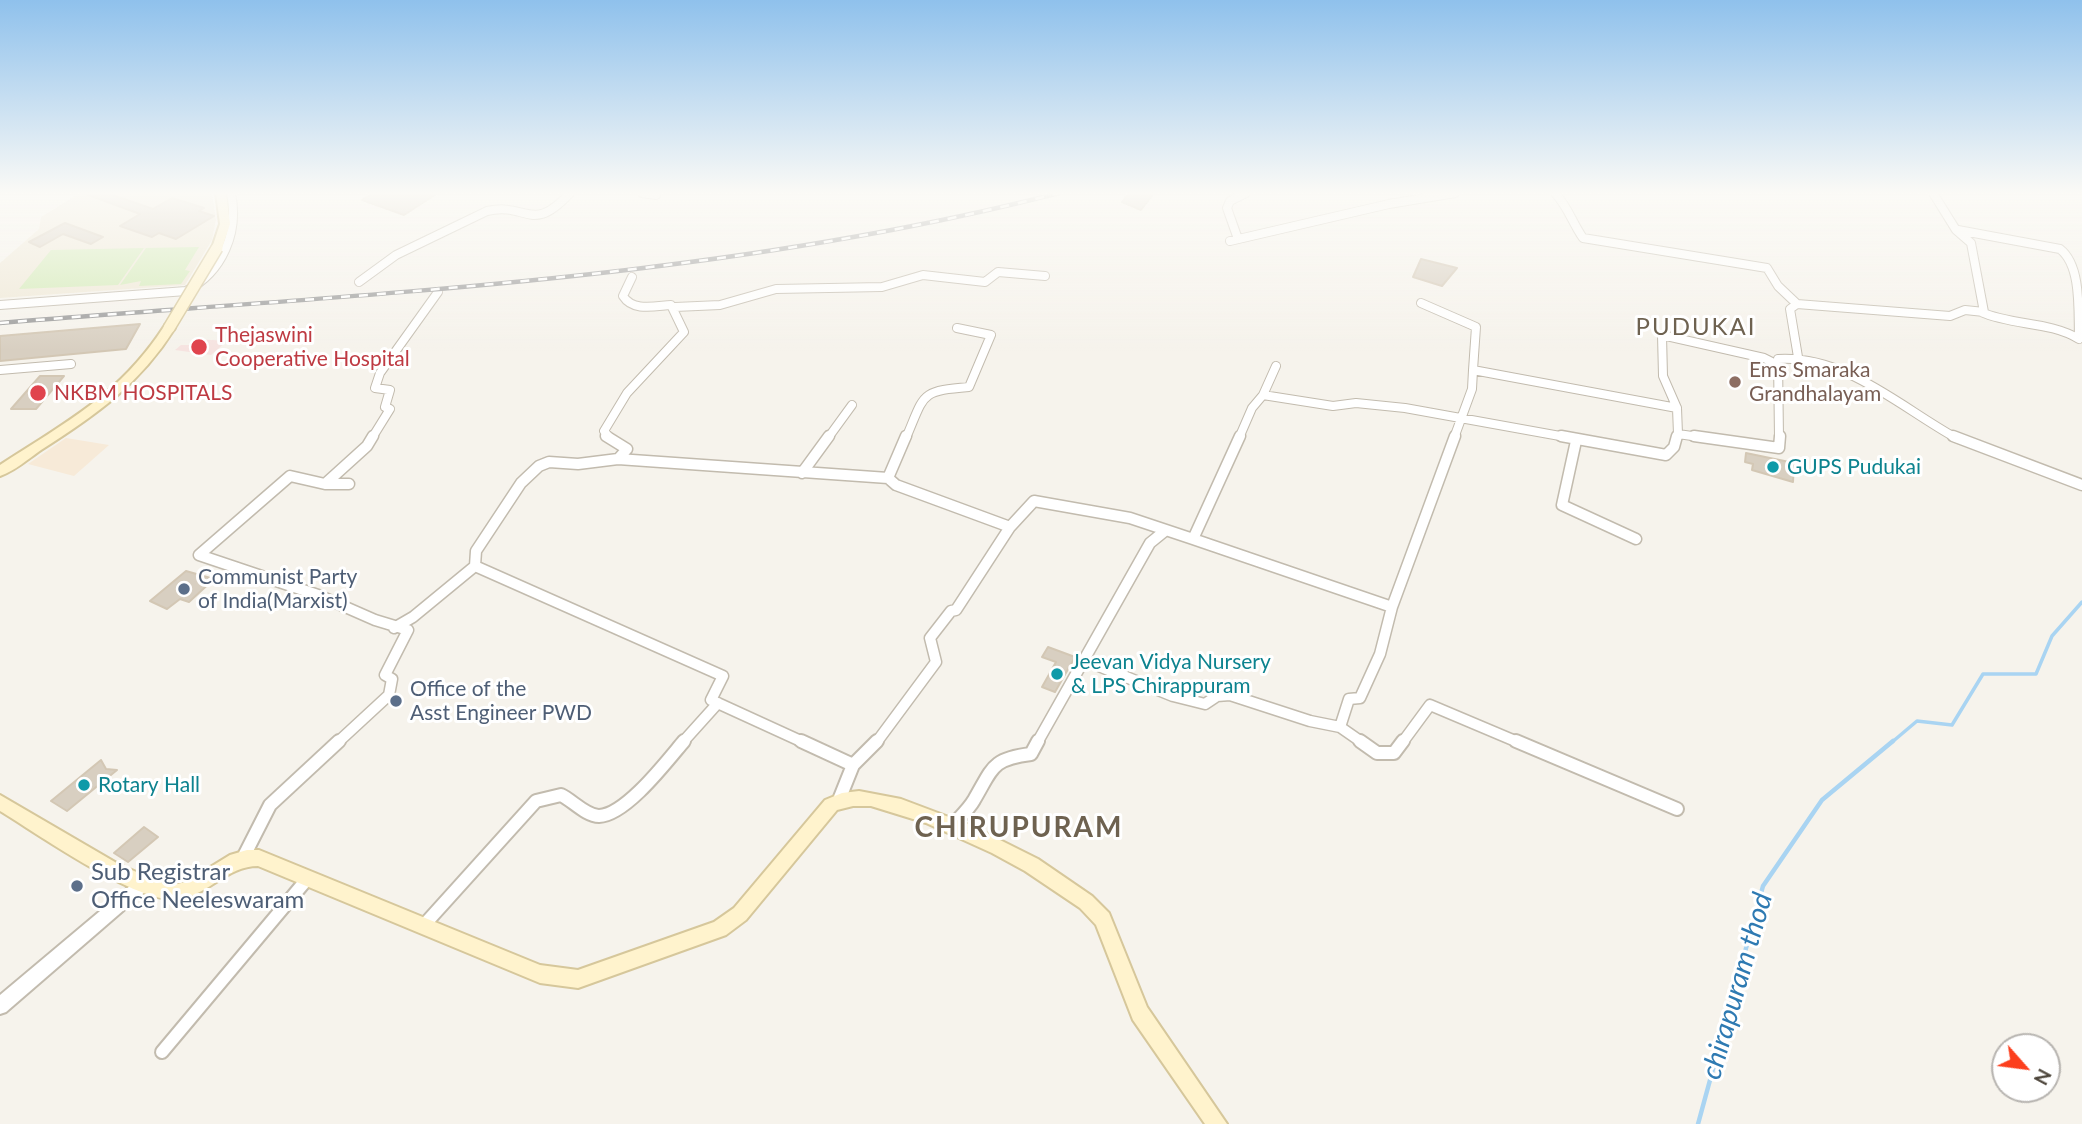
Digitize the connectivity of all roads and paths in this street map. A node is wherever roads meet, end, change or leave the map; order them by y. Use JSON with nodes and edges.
{"nodes":[{"id":1,"x":217,"y":245,"type":"edge"},
{"id":2,"x":225,"y":245,"type":"edge"},
{"id":3,"x":416,"y":245,"type":"edge"},
{"id":4,"x":1634,"y":245,"type":"edge"},
{"id":5,"x":1972,"y":245,"type":"edge"},
{"id":6,"x":2036,"y":245,"type":"edge"},
{"id":7,"x":1045,"y":276,"type":"dead end"},
{"id":8,"x":632,"y":277,"type":"dead end"},
{"id":9,"x":359,"y":282,"type":"dead end"},
{"id":10,"x":438,"y":292,"type":"dead end"},
{"id":11,"x":1421,"y":303,"type":"dead end"},
{"id":12,"x":1797,"y":304,"type":"junction"},
{"id":13,"x":0,"y":305,"type":"edge"},
{"id":14,"x":675,"y":307,"type":"junction"},
{"id":15,"x":1981,"y":312,"type":"junction"},
{"id":16,"x":957,"y":328,"type":"dead end"},
{"id":17,"x":2080,"y":340,"type":"edge"},
{"id":18,"x":1798,"y":357,"type":"junction"},
{"id":19,"x":71,"y":364,"type":"dead end"},
{"id":20,"x":1778,"y":365,"type":"junction"},
{"id":21,"x":1276,"y":366,"type":"dead end"},
{"id":22,"x":0,"y":370,"type":"edge"},
{"id":23,"x":1474,"y":370,"type":"junction"},
{"id":24,"x":1263,"y":395,"type":"junction"},
{"id":25,"x":852,"y":405,"type":"dead end"},
{"id":26,"x":1677,"y":408,"type":"junction"},
{"id":27,"x":1459,"y":417,"type":"junction"},
{"id":28,"x":1678,"y":434,"type":"junction"},
{"id":29,"x":1576,"y":441,"type":"junction"},
{"id":30,"x":618,"y":459,"type":"junction"},
{"id":31,"x":0,"y":471,"type":"edge"},
{"id":32,"x":802,"y":473,"type":"junction"},
{"id":33,"x":888,"y":478,"type":"junction"},
{"id":34,"x":325,"y":484,"type":"junction"},
{"id":35,"x":349,"y":484,"type":"dead end"},
{"id":36,"x":2082,"y":485,"type":"edge"},
{"id":37,"x":1010,"y":527,"type":"junction"},
{"id":38,"x":1166,"y":530,"type":"junction"},
{"id":39,"x":1193,"y":539,"type":"junction"},
{"id":40,"x":1636,"y":540,"type":"dead end"},
{"id":41,"x":475,"y":565,"type":"junction"},
{"id":42,"x":1392,"y":607,"type":"junction"},
{"id":43,"x":394,"y":629,"type":"junction"},
{"id":44,"x":1084,"y":660,"type":"junction"},
{"id":45,"x":718,"y":703,"type":"junction"},
{"id":46,"x":1340,"y":727,"type":"junction"},
{"id":47,"x":853,"y":765,"type":"junction"},
{"id":48,"x":839,"y":800,"type":"junction"},
{"id":49,"x":0,"y":802,"type":"edge"},
{"id":50,"x":1677,"y":809,"type":"dead end"},
{"id":51,"x":951,"y":826,"type":"junction"},
{"id":52,"x":243,"y":858,"type":"junction"},
{"id":53,"x":309,"y":878,"type":"junction"},
{"id":54,"x":142,"y":885,"type":"junction"},
{"id":55,"x":425,"y":924,"type":"junction"},
{"id":56,"x":0,"y":1006,"type":"edge"},
{"id":57,"x":162,"y":1052,"type":"dead end"},
{"id":58,"x":1217,"y":1124,"type":"edge"}],
"edges":[{"from":1,"to":31,"type":"main road","bridge":true},
{"from":2,"to":13,"type":"street"},
{"from":3,"to":9,"type":"street"},
{"from":4,"to":12,"type":"street"},
{"from":5,"to":15,"type":"street"},
{"from":6,"to":17,"type":"street"},
{"from":7,"to":14,"type":"street"},
{"from":8,"to":14,"type":"street"},
{"from":10,"to":34,"type":"street"},
{"from":11,"to":23,"type":"street"},
{"from":12,"to":15,"type":"street"},
{"from":12,"to":18,"type":"street"},
{"from":14,"to":30,"type":"street"},
{"from":15,"to":17,"type":"street"},
{"from":16,"to":33,"type":"street"},
{"from":18,"to":20,"type":"street"},
{"from":18,"to":36,"type":"street"},
{"from":19,"to":22,"type":"street"},
{"from":20,"to":26,"type":"street"},
{"from":20,"to":28,"type":"street"},
{"from":21,"to":24,"type":"street"},
{"from":23,"to":26,"type":"street"},
{"from":23,"to":27,"type":"street"},
{"from":24,"to":27,"type":"street"},
{"from":24,"to":39,"type":"street"},
{"from":25,"to":32,"type":"street"},
{"from":26,"to":28,"type":"street"},
{"from":27,"to":29,"type":"street"},
{"from":27,"to":42,"type":"street"},
{"from":28,"to":29,"type":"street"},
{"from":29,"to":40,"type":"street"},
{"from":30,"to":32,"type":"street"},
{"from":30,"to":41,"type":"street"},
{"from":32,"to":33,"type":"street"},
{"from":33,"to":37,"type":"street"},
{"from":34,"to":35,"type":"street"},
{"from":34,"to":43,"type":"street"},
{"from":37,"to":38,"type":"street"},
{"from":37,"to":47,"type":"street"},
{"from":38,"to":39,"type":"street"},
{"from":38,"to":44,"type":"street"},
{"from":39,"to":42,"type":"street"},
{"from":41,"to":43,"type":"street"},
{"from":41,"to":45,"type":"street"},
{"from":42,"to":46,"type":"street"},
{"from":43,"to":52,"type":"street"},
{"from":44,"to":46,"type":"street"},
{"from":44,"to":51,"type":"street"},
{"from":45,"to":47,"type":"street"},
{"from":45,"to":55,"type":"street"},
{"from":46,"to":50,"type":"street"},
{"from":47,"to":48,"type":"street"},
{"from":48,"to":51,"type":"main road"},
{"from":48,"to":55,"type":"main road"},
{"from":49,"to":54,"type":"main road"},
{"from":51,"to":58,"type":"main road"},
{"from":52,"to":53,"type":"main road"},
{"from":52,"to":54,"type":"main road"},
{"from":53,"to":55,"type":"main road"},
{"from":53,"to":57,"type":"street"},
{"from":54,"to":56,"type":"street"}]}
